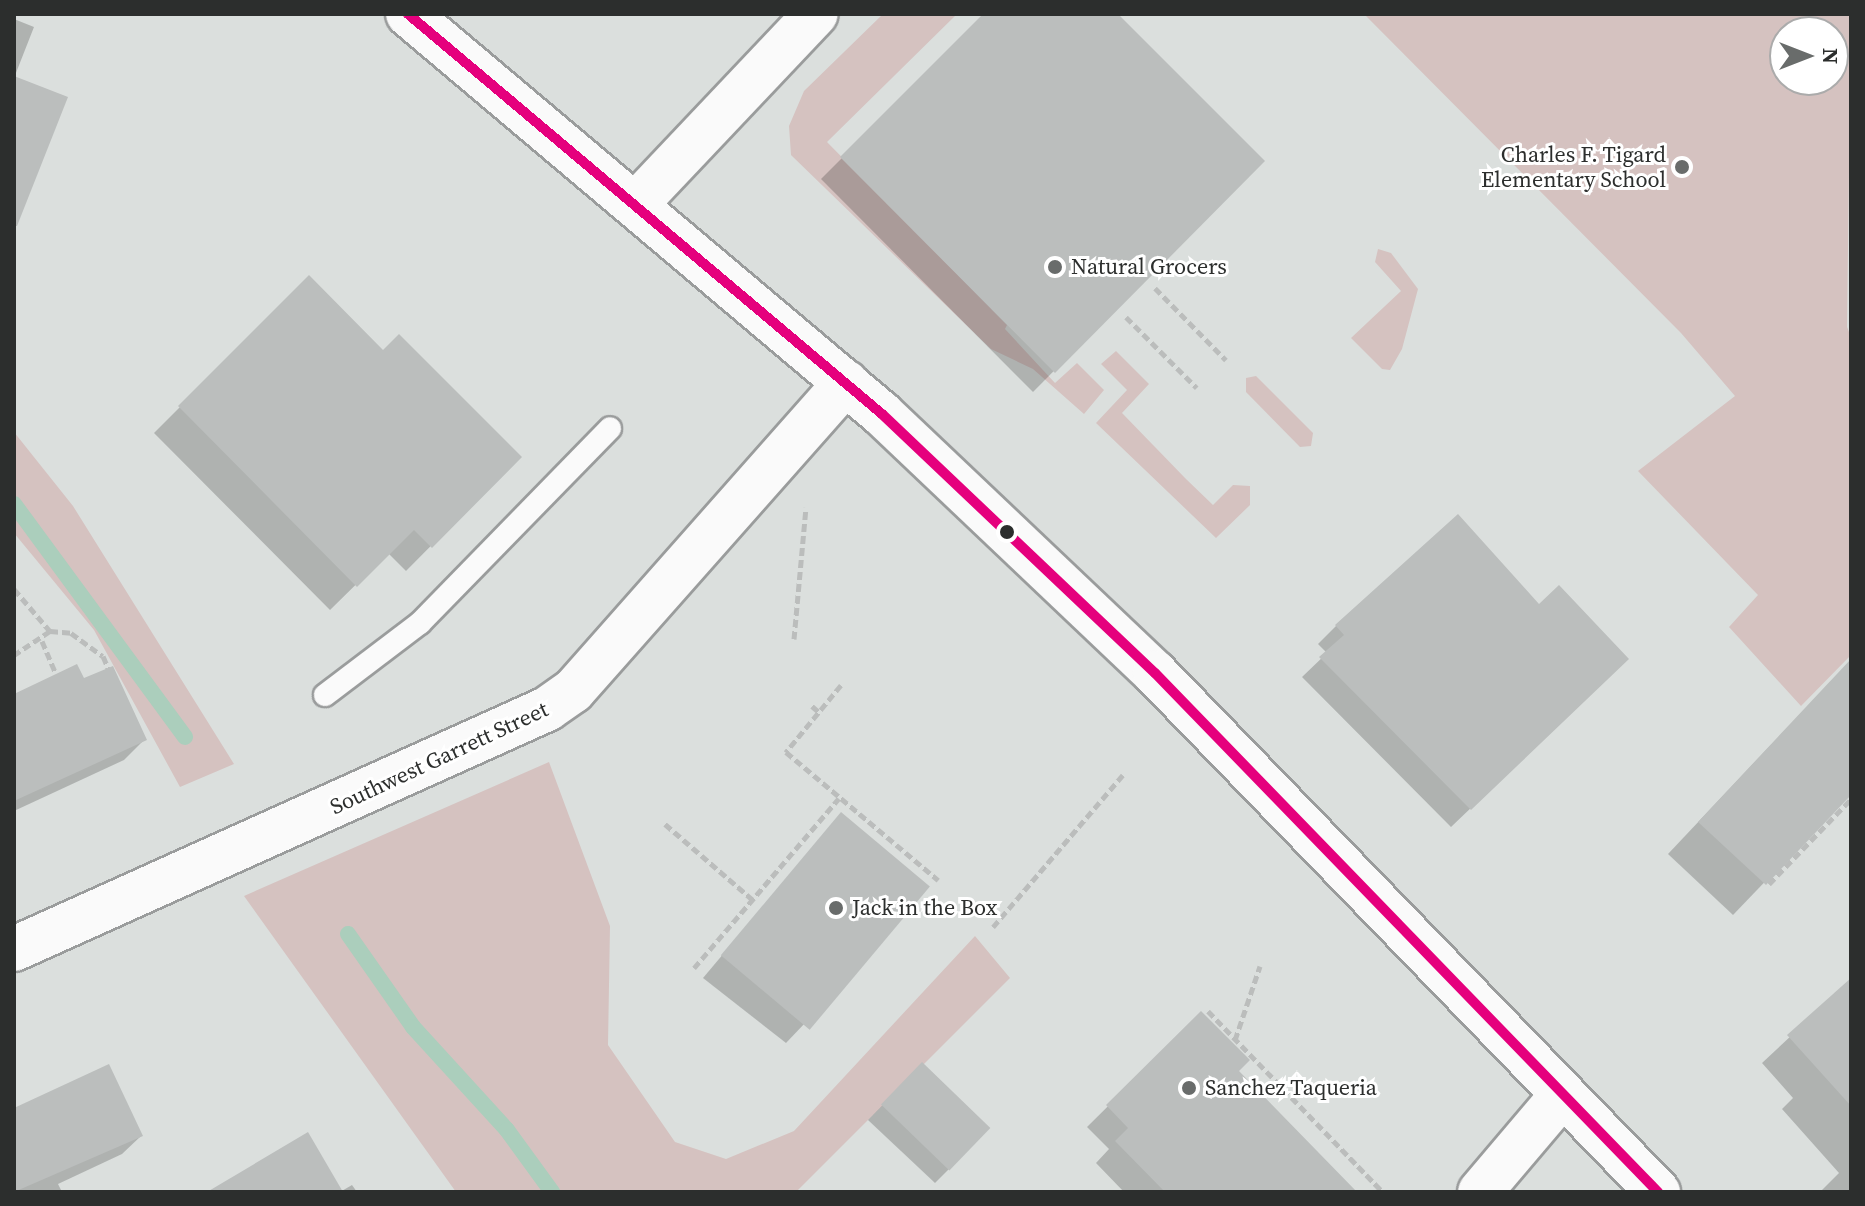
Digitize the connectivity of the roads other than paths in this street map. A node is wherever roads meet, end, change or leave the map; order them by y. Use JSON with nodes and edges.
{"nodes":[{"id":1,"x":408,"y":14,"type":"edge"},
{"id":2,"x":816,"y":14,"type":"edge"},
{"id":3,"x":637,"y":203,"type":"junction"},
{"id":4,"x":846,"y":382,"type":"junction"},
{"id":5,"x":610,"y":428,"type":"dead end"},
{"id":6,"x":325,"y":695,"type":"dead end"},
{"id":7,"x":14,"y":949,"type":"edge"},
{"id":8,"x":1563,"y":1094,"type":"junction"},
{"id":9,"x":1480,"y":1192,"type":"edge"},
{"id":10,"x":1658,"y":1192,"type":"edge"}],
"edges":[{"from":1,"to":3,"type":"main road"},
{"from":2,"to":3,"type":"main road"},
{"from":3,"to":4,"type":"main road"},
{"from":4,"to":7,"type":"main road","name":"Southwest Garrett Street"},
{"from":4,"to":8,"type":"main road"},
{"from":5,"to":6,"type":"lane"},
{"from":8,"to":9,"type":"main road"},
{"from":8,"to":10,"type":"main road"}]}
